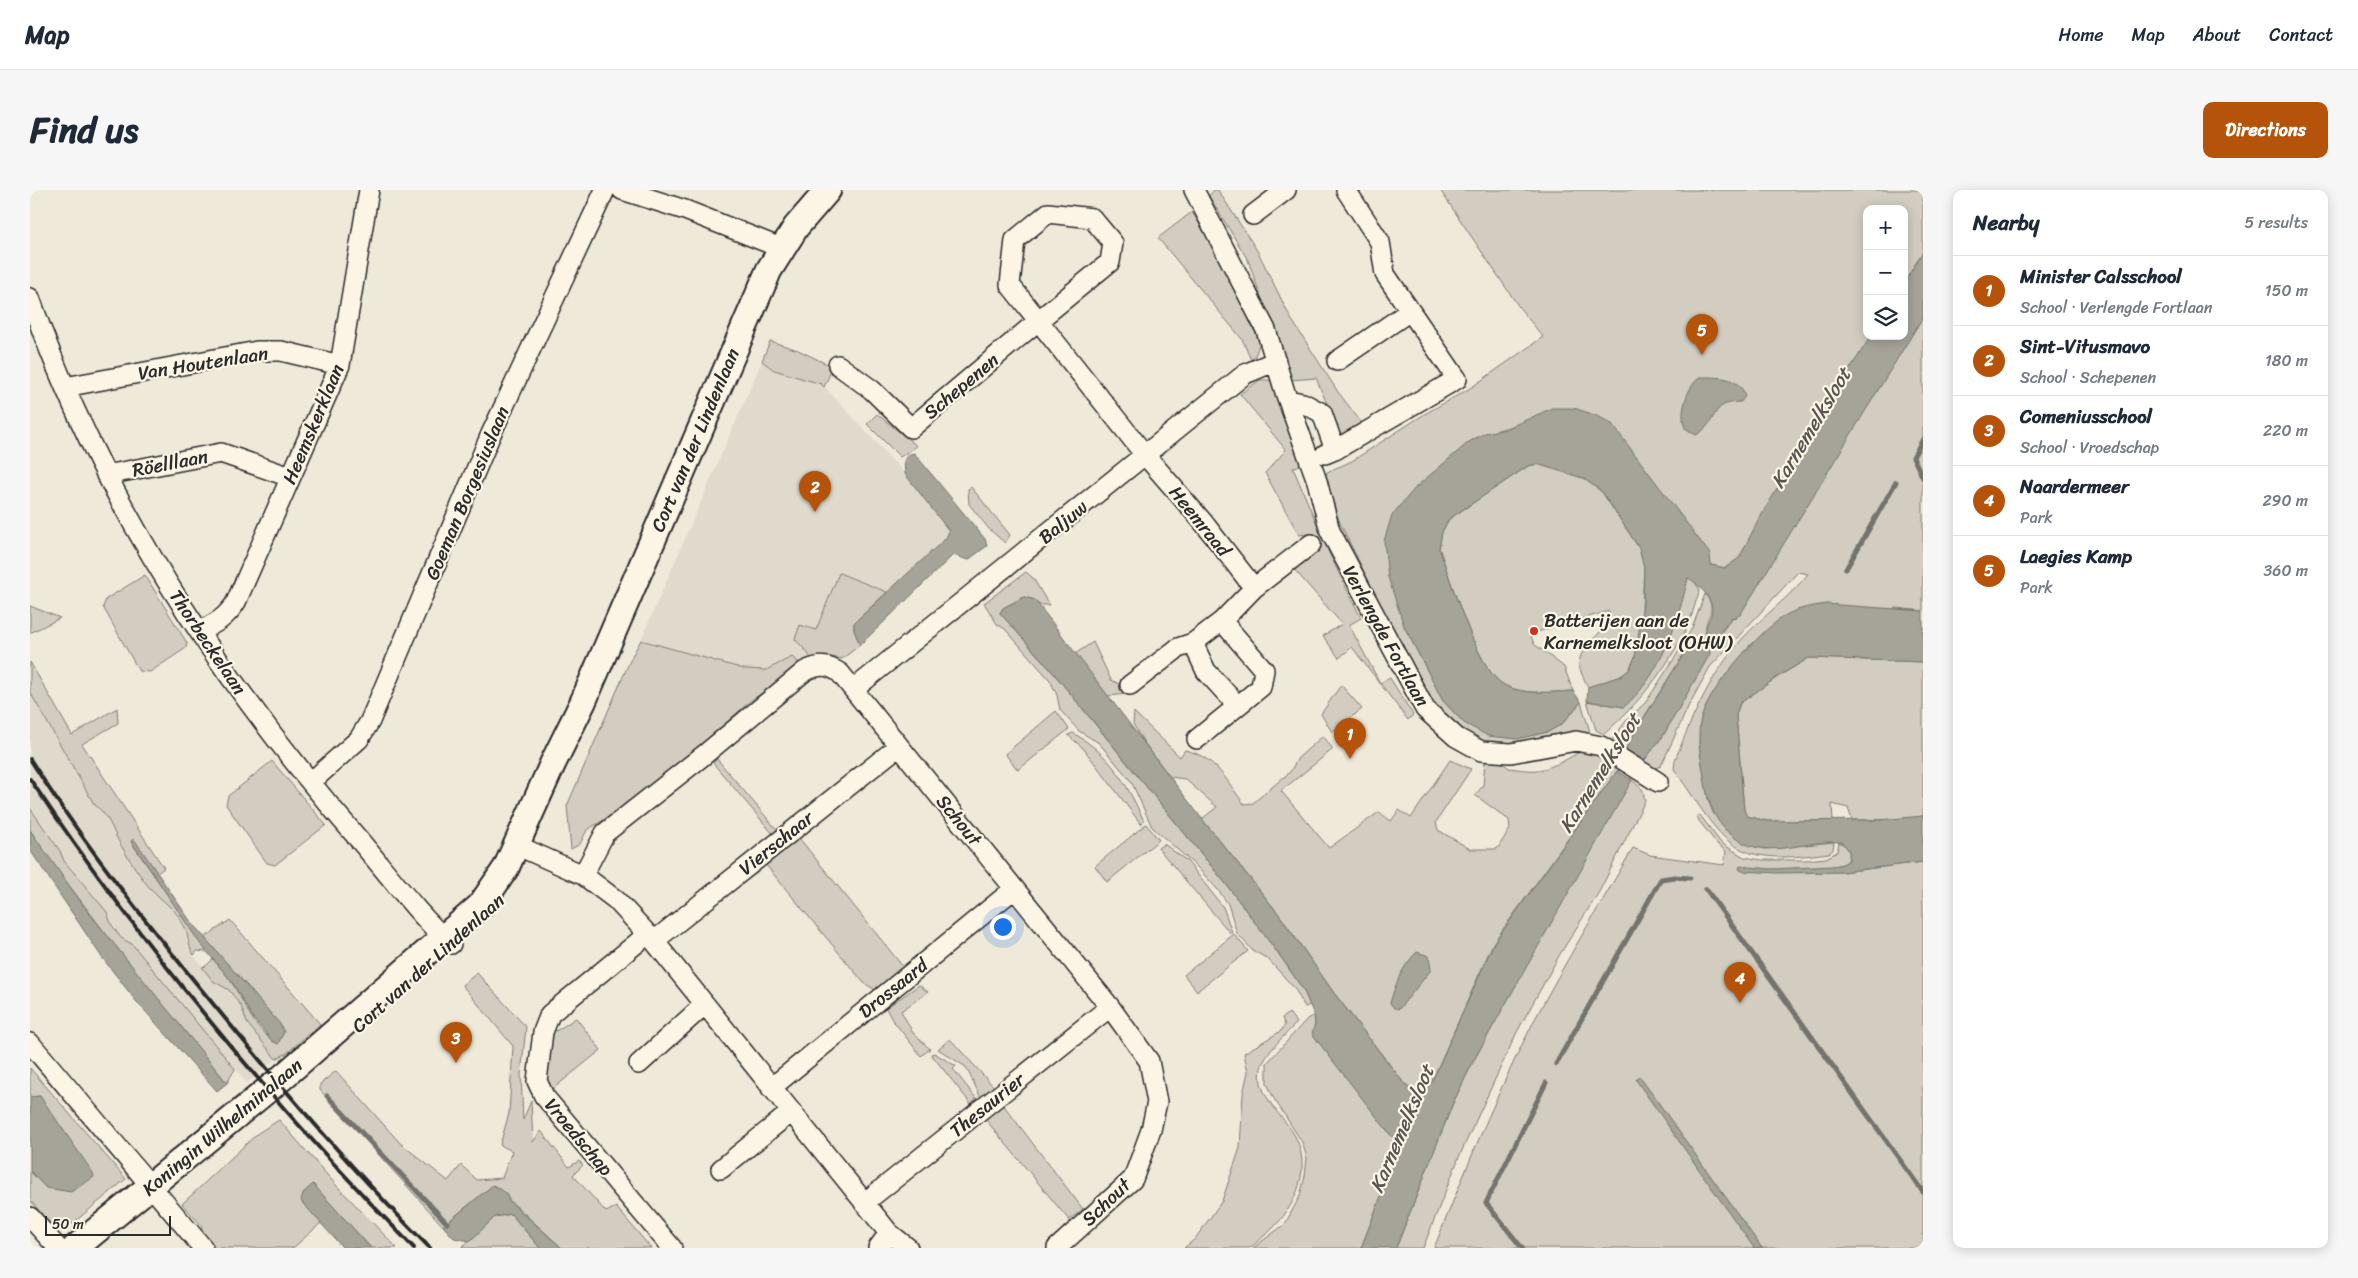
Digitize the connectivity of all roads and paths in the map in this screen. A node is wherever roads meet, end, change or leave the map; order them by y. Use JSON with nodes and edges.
{"nodes":[{"id":1,"x":368,"y":190,"type":"edge"},
{"id":2,"x":605,"y":190,"type":"edge"},
{"id":3,"x":622,"y":190,"type":"edge"},
{"id":4,"x":828,"y":190,"type":"edge"},
{"id":5,"x":1194,"y":190,"type":"edge"},
{"id":6,"x":1286,"y":190,"type":"edge"},
{"id":7,"x":1346,"y":190,"type":"edge"},
{"id":8,"x":1253,"y":215,"type":"dead end"},
{"id":9,"x":781,"y":248,"type":"junction"},
{"id":10,"x":30,"y":298,"type":"edge"},
{"id":11,"x":1410,"y":311,"type":"junction"},
{"id":12,"x":1039,"y":320,"type":"junction"},
{"id":13,"x":1276,"y":361,"type":"junction"},
{"id":14,"x":1337,"y":361,"type":"dead end"},
{"id":15,"x":340,"y":365,"type":"junction"},
{"id":16,"x":838,"y":365,"type":"dead end"},
{"id":17,"x":65,"y":387,"type":"junction"},
{"id":18,"x":1288,"y":400,"type":"junction"},
{"id":19,"x":1335,"y":450,"type":"junction"},
{"id":20,"x":1145,"y":456,"type":"junction"},
{"id":21,"x":1310,"y":461,"type":"junction"},
{"id":22,"x":106,"y":475,"type":"junction"},
{"id":23,"x":290,"y":477,"type":"junction"},
{"id":24,"x":1311,"y":544,"type":"dead end"},
{"id":25,"x":1254,"y":588,"type":"junction"},
{"id":26,"x":1222,"y":621,"type":"junction"},
{"id":27,"x":200,"y":631,"type":"junction"},
{"id":28,"x":1193,"y":643,"type":"junction"},
{"id":29,"x":1130,"y":685,"type":"dead end"},
{"id":30,"x":854,"y":689,"type":"junction"},
{"id":31,"x":1237,"y":705,"type":"junction"},
{"id":32,"x":1197,"y":739,"type":"dead end"},
{"id":33,"x":899,"y":746,"type":"junction"},
{"id":34,"x":311,"y":782,"type":"junction"},
{"id":35,"x":1658,"y":782,"type":"dead end"},
{"id":36,"x":522,"y":847,"type":"junction"},
{"id":37,"x":583,"y":875,"type":"junction"},
{"id":38,"x":1014,"y":889,"type":"junction"},
{"id":39,"x":651,"y":938,"type":"junction"},
{"id":40,"x":448,"y":941,"type":"junction"},
{"id":41,"x":704,"y":1005,"type":"junction"},
{"id":42,"x":1110,"y":1007,"type":"junction"},
{"id":43,"x":30,"y":1044,"type":"edge"},
{"id":44,"x":326,"y":1046,"type":"joint"},
{"id":45,"x":639,"y":1064,"type":"dead end"},
{"id":46,"x":772,"y":1088,"type":"junction"},
{"id":47,"x":791,"y":1112,"type":"junction"},
{"id":48,"x":721,"y":1168,"type":"dead end"},
{"id":49,"x":156,"y":1191,"type":"junction"},
{"id":50,"x":864,"y":1203,"type":"junction"},
{"id":51,"x":30,"y":1217,"type":"edge"},
{"id":52,"x":884,"y":1241,"type":"edge"},
{"id":53,"x":58,"y":1248,"type":"edge"},
{"id":54,"x":75,"y":1248,"type":"edge"},
{"id":55,"x":97,"y":1248,"type":"edge"},
{"id":56,"x":203,"y":1248,"type":"edge"},
{"id":57,"x":672,"y":1248,"type":"edge"},
{"id":58,"x":908,"y":1248,"type":"edge"},
{"id":59,"x":1057,"y":1248,"type":"edge"}],
"edges":[{"from":1,"to":15,"type":"street","name":"Heemskerklaan"},
{"from":2,"to":34,"type":"street","name":"Goeman Borgesiuslaan"},
{"from":3,"to":9,"type":"street"},
{"from":4,"to":9,"type":"main road","name":"Cort van der Lindenlaan"},
{"from":5,"to":13,"type":"street","name":"Verlengde Fortlaan"},
{"from":6,"to":8,"type":"street"},
{"from":7,"to":11,"type":"street"},
{"from":9,"to":36,"type":"main road","name":"Cort van der Lindenlaan"},
{"from":10,"to":17,"type":"street","name":"Thorbeckelaan"},
{"from":11,"to":14,"type":"street"},
{"from":11,"to":19,"type":"street"},
{"from":12,"to":12,"type":"street","name":"Schepenen"},
{"from":12,"to":16,"type":"street","name":"Schepenen"},
{"from":12,"to":20,"type":"street","name":"Schepenen"},
{"from":13,"to":18,"type":"street","name":"Verlengde Fortlaan"},
{"from":13,"to":20,"type":"street","name":"Baljuw"},
{"from":15,"to":17,"type":"street","name":"Van Houtenlaan"},
{"from":15,"to":23,"type":"street","name":"Heemskerklaan"},
{"from":17,"to":22,"type":"street","name":"Thorbeckelaan"},
{"from":18,"to":19,"type":"street"},
{"from":18,"to":21,"type":"street","name":"Verlengde Fortlaan"},
{"from":19,"to":21,"type":"street"},
{"from":20,"to":25,"type":"street","name":"Heemraad"},
{"from":20,"to":30,"type":"street","name":"Baljuw"},
{"from":21,"to":35,"type":"street","name":"Verlengde Fortlaan"},
{"from":22,"to":23,"type":"street","name":"Röelllaan"},
{"from":22,"to":27,"type":"street","name":"Thorbeckelaan"},
{"from":23,"to":27,"type":"street","name":"Heemskerklaan"},
{"from":24,"to":25,"type":"street"},
{"from":25,"to":26,"type":"street"},
{"from":26,"to":28,"type":"street"},
{"from":26,"to":31,"type":"street"},
{"from":27,"to":34,"type":"street","name":"Thorbeckelaan"},
{"from":28,"to":29,"type":"street"},
{"from":28,"to":31,"type":"street"},
{"from":30,"to":33,"type":"street","name":"Schout"},
{"from":30,"to":37,"type":"street","name":"Schout"},
{"from":31,"to":32,"type":"street"},
{"from":33,"to":38,"type":"street","name":"Schout"},
{"from":33,"to":39,"type":"street","name":"Vierschaar"},
{"from":34,"to":40,"type":"street","name":"Thorbeckelaan"},
{"from":36,"to":37,"type":"street"},
{"from":36,"to":40,"type":"main road","name":"Cort van der Lindenlaan"},
{"from":37,"to":39,"type":"street"},
{"from":38,"to":42,"type":"street","name":"Schout"},
{"from":38,"to":46,"type":"street","name":"Drossaard"},
{"from":39,"to":41,"type":"street"},
{"from":39,"to":57,"type":"street","name":"Vroedschap"},
{"from":40,"to":44,"type":"main road","name":"Cort van der Lindenlaan"},
{"from":41,"to":45,"type":"street"},
{"from":41,"to":46,"type":"street"},
{"from":42,"to":50,"type":"street","name":"Thesaurier"},
{"from":42,"to":59,"type":"street","name":"Schout"},
{"from":43,"to":49,"type":"street"},
{"from":44,"to":49,"type":"main road","name":"Koningin Wilhelminalaan"},
{"from":46,"to":47,"type":"street"},
{"from":47,"to":48,"type":"street"},
{"from":47,"to":50,"type":"street"},
{"from":49,"to":54,"type":"main road","name":"Koningin Wilhelminalaan"},
{"from":49,"to":55,"type":"main road","name":"Koningin Wilhelminalaan"},
{"from":49,"to":56,"type":"street"},
{"from":50,"to":52,"type":"street"},
{"from":51,"to":53,"type":"street"},
{"from":52,"to":58,"type":"street"}]}
